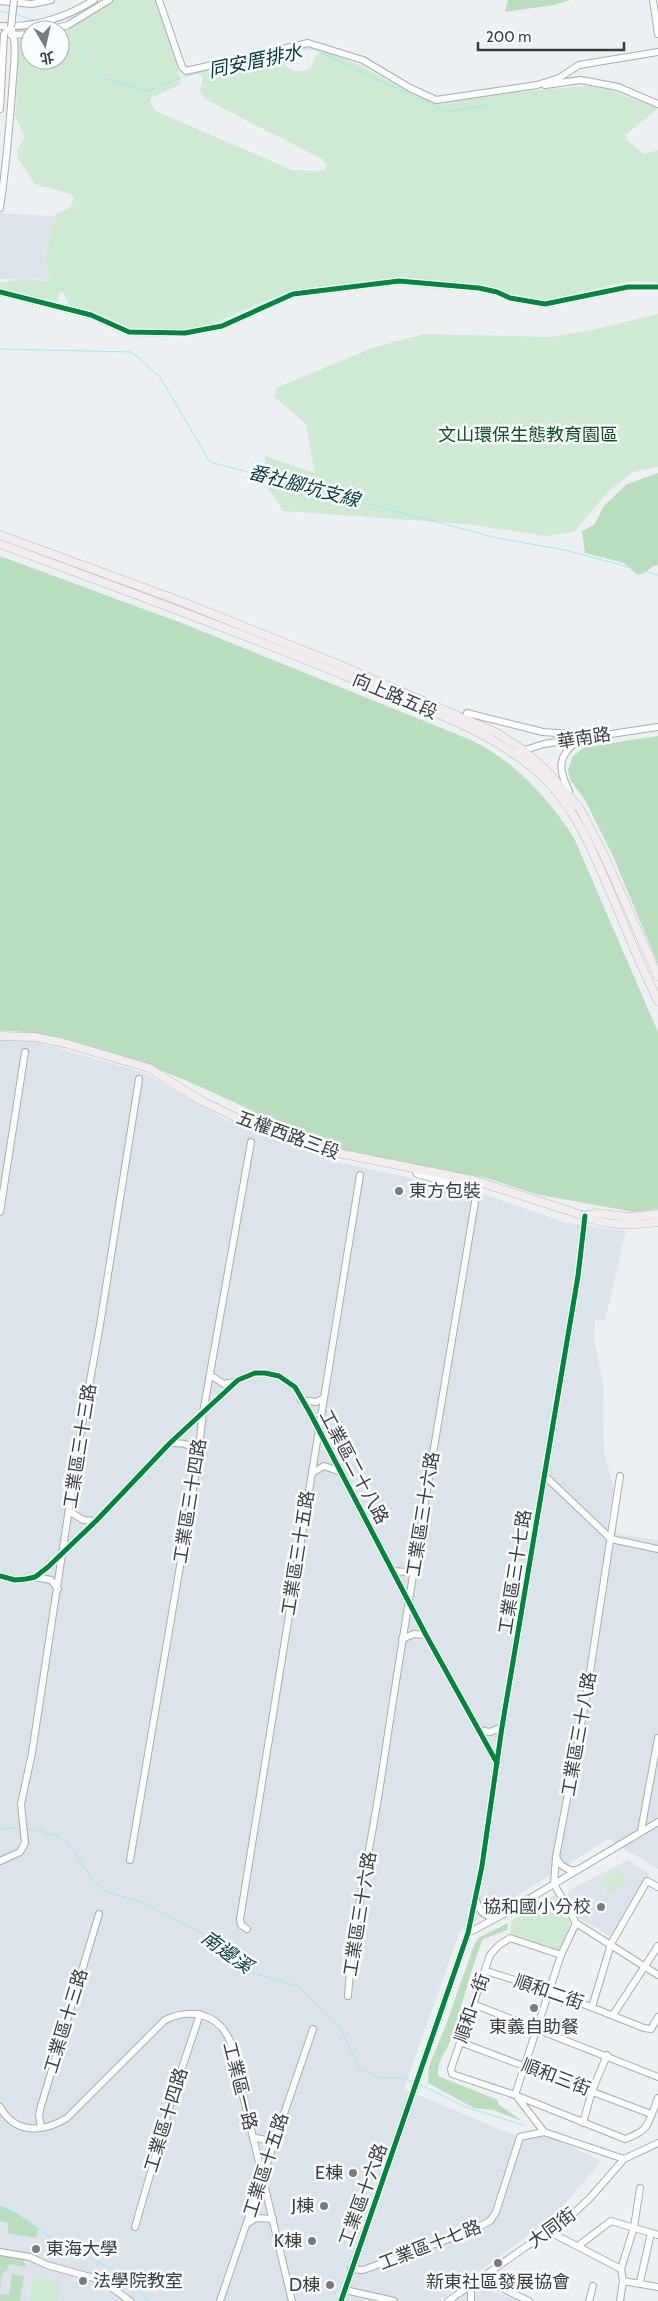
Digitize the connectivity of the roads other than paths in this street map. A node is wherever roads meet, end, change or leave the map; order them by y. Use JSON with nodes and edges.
{"nodes":[{"id":1,"x":0,"y":0,"type":"edge"},
{"id":2,"x":14,"y":0,"type":"edge"},
{"id":3,"x":51,"y":0,"type":"edge"},
{"id":4,"x":94,"y":0,"type":"edge"},
{"id":5,"x":109,"y":0,"type":"edge"},
{"id":6,"x":159,"y":0,"type":"edge"},
{"id":7,"x":653,"y":0,"type":"edge"},
{"id":8,"x":70,"y":23,"type":"edge"},
{"id":9,"x":0,"y":26,"type":"edge"},
{"id":10,"x":11,"y":27,"type":"junction"},
{"id":11,"x":2,"y":34,"type":"edge"},
{"id":12,"x":658,"y":34,"type":"edge"},
{"id":13,"x":14,"y":35,"type":"junction"},
{"id":14,"x":20,"y":35,"type":"edge"},
{"id":15,"x":658,"y":52,"type":"edge"},
{"id":16,"x":536,"y":85,"type":"junction"},
{"id":17,"x":658,"y":104,"type":"edge"},
{"id":18,"x":0,"y":109,"type":"edge"},
{"id":19,"x":0,"y":208,"type":"edge"},
{"id":20,"x":658,"y":287,"type":"edge"},
{"id":21,"x":0,"y":292,"type":"edge"},
{"id":22,"x":0,"y":535,"type":"edge"},
{"id":23,"x":0,"y":544,"type":"edge"},
{"id":24,"x":467,"y":713,"type":"dead end"},
{"id":25,"x":658,"y":727,"type":"edge"},
{"id":26,"x":608,"y":734,"type":"junction"},
{"id":27,"x":580,"y":739,"type":"junction"},
{"id":28,"x":523,"y":750,"type":"junction"},
{"id":29,"x":512,"y":754,"type":"junction"},
{"id":30,"x":569,"y":791,"type":"dead end"},
{"id":31,"x":658,"y":976,"type":"edge"},
{"id":32,"x":658,"y":1001,"type":"edge"},
{"id":33,"x":0,"y":1036,"type":"edge"},
{"id":34,"x":25,"y":1052,"type":"dead end"},
{"id":35,"x":139,"y":1079,"type":"dead end"},
{"id":36,"x":251,"y":1142,"type":"dead end"},
{"id":37,"x":414,"y":1168,"type":"junction"},
{"id":38,"x":360,"y":1175,"type":"dead end"},
{"id":39,"x":0,"y":1212,"type":"edge"},
{"id":40,"x":658,"y":1214,"type":"edge"},
{"id":41,"x":585,"y":1216,"type":"junction"},
{"id":42,"x":658,"y":1222,"type":"edge"},
{"id":43,"x":210,"y":1375,"type":"junction"},
{"id":44,"x":235,"y":1382,"type":"junction"},
{"id":45,"x":324,"y":1398,"type":"junction"},
{"id":46,"x":301,"y":1400,"type":"junction"},
{"id":47,"x":202,"y":1413,"type":"junction"},
{"id":48,"x":320,"y":1432,"type":"junction"},
{"id":49,"x":170,"y":1443,"type":"junction"},
{"id":50,"x":199,"y":1456,"type":"junction"},
{"id":51,"x":312,"y":1473,"type":"junction"},
{"id":52,"x":340,"y":1473,"type":"junction"},
{"id":53,"x":545,"y":1476,"type":"junction"},
{"id":54,"x":620,"y":1476,"type":"dead end"},
{"id":55,"x":70,"y":1511,"type":"junction"},
{"id":56,"x":96,"y":1521,"type":"junction"},
{"id":57,"x":611,"y":1539,"type":"junction"},
{"id":58,"x":658,"y":1549,"type":"edge"},
{"id":59,"x":63,"y":1552,"type":"junction"},
{"id":60,"x":415,"y":1568,"type":"junction"},
{"id":61,"x":393,"y":1571,"type":"junction"},
{"id":62,"x":0,"y":1576,"type":"edge"},
{"id":63,"x":35,"y":1576,"type":"junction"},
{"id":64,"x":58,"y":1589,"type":"junction"},
{"id":65,"x":409,"y":1601,"type":"junction"},
{"id":66,"x":426,"y":1635,"type":"junction"},
{"id":67,"x":402,"y":1639,"type":"junction"},
{"id":68,"x":502,"y":1727,"type":"junction"},
{"id":69,"x":478,"y":1730,"type":"junction"},
{"id":70,"x":658,"y":1738,"type":"edge"},
{"id":71,"x":497,"y":1763,"type":"junction"},
{"id":72,"x":646,"y":1811,"type":"junction"},
{"id":73,"x":658,"y":1821,"type":"edge"},
{"id":74,"x":641,"y":1831,"type":"junction"},
{"id":75,"x":556,"y":1857,"type":"junction"},
{"id":76,"x":130,"y":1860,"type":"dead end"},
{"id":77,"x":0,"y":1861,"type":"edge"},
{"id":78,"x":579,"y":1868,"type":"junction"},
{"id":79,"x":554,"y":1884,"type":"junction"},
{"id":80,"x":658,"y":1887,"type":"edge"},
{"id":81,"x":475,"y":1898,"type":"junction"},
{"id":82,"x":99,"y":1914,"type":"dead end"},
{"id":83,"x":502,"y":1915,"type":"junction"},
{"id":84,"x":576,"y":1923,"type":"junction"},
{"id":85,"x":247,"y":1929,"type":"dead end"},
{"id":86,"x":468,"y":1933,"type":"junction"},
{"id":87,"x":611,"y":1944,"type":"junction"},
{"id":88,"x":658,"y":1946,"type":"edge"},
{"id":89,"x":561,"y":1955,"type":"junction"},
{"id":90,"x":646,"y":1966,"type":"junction"},
{"id":91,"x":486,"y":1970,"type":"junction"},
{"id":92,"x":658,"y":1975,"type":"edge"},
{"id":93,"x":550,"y":1991,"type":"junction"},
{"id":94,"x":348,"y":1996,"type":"dead end"},
{"id":95,"x":473,"y":2004,"type":"junction"},
{"id":96,"x":592,"y":2007,"type":"junction"},
{"id":97,"x":200,"y":2014,"type":"junction"},
{"id":98,"x":613,"y":2015,"type":"junction"},
{"id":99,"x":658,"y":2017,"type":"edge"},
{"id":100,"x":313,"y":2029,"type":"dead end"},
{"id":101,"x":538,"y":2029,"type":"junction"},
{"id":102,"x":460,"y":2042,"type":"junction"},
{"id":103,"x":607,"y":2055,"type":"junction"},
{"id":104,"x":525,"y":2066,"type":"junction"},
{"id":105,"x":658,"y":2077,"type":"edge"},
{"id":106,"x":592,"y":2091,"type":"junction"},
{"id":107,"x":515,"y":2095,"type":"junction"},
{"id":108,"x":658,"y":2098,"type":"edge"},
{"id":109,"x":0,"y":2107,"type":"edge"},
{"id":110,"x":651,"y":2114,"type":"junction"},
{"id":111,"x":583,"y":2123,"type":"junction"},
{"id":112,"x":41,"y":2128,"type":"junction"},
{"id":113,"x":544,"y":2132,"type":"junction"},
{"id":114,"x":253,"y":2137,"type":"junction"},
{"id":115,"x":274,"y":2137,"type":"junction"},
{"id":116,"x":658,"y":2142,"type":"edge"},
{"id":117,"x":624,"y":2159,"type":"junction"},
{"id":118,"x":262,"y":2175,"type":"junction"},
{"id":119,"x":640,"y":2188,"type":"dead end"},
{"id":120,"x":273,"y":2219,"type":"junction"},
{"id":121,"x":248,"y":2223,"type":"junction"},
{"id":122,"x":135,"y":2227,"type":"dead end"},
{"id":123,"x":634,"y":2227,"type":"junction"},
{"id":124,"x":550,"y":2232,"type":"junction"},
{"id":125,"x":651,"y":2233,"type":"junction"},
{"id":126,"x":658,"y":2235,"type":"edge"},
{"id":127,"x":578,"y":2246,"type":"junction"},
{"id":128,"x":0,"y":2252,"type":"edge"},
{"id":129,"x":351,"y":2269,"type":"junction"},
{"id":130,"x":620,"y":2269,"type":"junction"},
{"id":131,"x":488,"y":2275,"type":"junction"},
{"id":132,"x":623,"y":2281,"type":"junction"},
{"id":133,"x":640,"y":2282,"type":"junction"},
{"id":134,"x":471,"y":2286,"type":"junction"},
{"id":135,"x":593,"y":2286,"type":"dead end"},
{"id":136,"x":658,"y":2287,"type":"edge"},
{"id":137,"x":344,"y":2290,"type":"junction"},
{"id":138,"x":451,"y":2300,"type":"edge"},
{"id":139,"x":130,"y":2301,"type":"edge"},
{"id":140,"x":220,"y":2301,"type":"edge"},
{"id":141,"x":292,"y":2301,"type":"edge"},
{"id":142,"x":341,"y":2301,"type":"edge"},
{"id":143,"x":394,"y":2301,"type":"edge"},
{"id":144,"x":471,"y":2301,"type":"edge"},
{"id":145,"x":528,"y":2301,"type":"edge"},
{"id":146,"x":589,"y":2301,"type":"edge"},
{"id":147,"x":620,"y":2301,"type":"edge"}],
"edges":[{"from":1,"to":3,"type":"street"},
{"from":2,"to":10,"type":"street","bridge":true},
{"from":4,"to":10,"type":"street"},
{"from":5,"to":8,"type":"street"},
{"from":6,"to":16,"type":"street"},
{"from":7,"to":12,"type":"street"},
{"from":9,"to":10,"type":"street"},
{"from":10,"to":11,"type":"street"},
{"from":10,"to":13,"type":"street"},
{"from":11,"to":13,"type":"street"},
{"from":11,"to":18,"type":"street"},
{"from":13,"to":14,"type":"street"},
{"from":13,"to":19,"type":"street"},
{"from":15,"to":16,"type":"street"},
{"from":16,"to":17,"type":"street"},
{"from":20,"to":21,"type":"street"},
{"from":22,"to":28,"type":"main road","name":"向上路五段"},
{"from":23,"to":29,"type":"main road","name":"向上路五段"},
{"from":24,"to":26,"type":"street"},
{"from":25,"to":26,"type":"street","name":"華南路"},
{"from":26,"to":27,"type":"street","name":"華南路"},
{"from":27,"to":28,"type":"street","name":"華南路"},
{"from":27,"to":30,"type":"street"},
{"from":28,"to":29,"type":"street","name":"華南路"},
{"from":28,"to":31,"type":"main road","name":"向上路五段"},
{"from":29,"to":32,"type":"main road","name":"向上路五段"},
{"from":33,"to":37,"type":"main road","name":"五權西路三段"},
{"from":34,"to":39,"type":"street"},
{"from":35,"to":55,"type":"street","name":"工業區三十三路"},
{"from":36,"to":43,"type":"street","name":"工業區三十四路"},
{"from":37,"to":41,"type":"main road","name":"五權西路三段"},
{"from":37,"to":60,"type":"street","name":"工業區三十六路"},
{"from":38,"to":45,"type":"street","name":"工業區三十五路"},
{"from":40,"to":41,"type":"main road","name":"五權西路三段"},
{"from":41,"to":42,"type":"main road","name":"五權西路三段"},
{"from":41,"to":53,"type":"street","name":"工業區三十七路"},
{"from":43,"to":44,"type":"street"},
{"from":43,"to":47,"type":"street","name":"工業區三十四路"},
{"from":44,"to":46,"type":"street","name":"工業區二十八路"},
{"from":44,"to":47,"type":"street","name":"工業區二十八路"},
{"from":45,"to":46,"type":"street"},
{"from":45,"to":48,"type":"street","name":"工業區三十五路"},
{"from":46,"to":48,"type":"street","name":"工業區二十八路"},
{"from":47,"to":49,"type":"street","name":"工業區二十八路"},
{"from":47,"to":50,"type":"street","name":"工業區三十四路"},
{"from":48,"to":51,"type":"street","name":"工業區三十五路"},
{"from":48,"to":52,"type":"street","name":"工業區二十八路"},
{"from":49,"to":50,"type":"street"},
{"from":49,"to":56,"type":"street","name":"工業區二十八路"},
{"from":50,"to":76,"type":"street","name":"工業區三十四路"},
{"from":51,"to":52,"type":"street"},
{"from":51,"to":85,"type":"street","name":"工業區三十五路"},
{"from":52,"to":61,"type":"street","name":"工業區二十八路"},
{"from":53,"to":57,"type":"street"},
{"from":53,"to":68,"type":"street","name":"工業區三十七路"},
{"from":54,"to":57,"type":"street","name":"工業區三十八路"},
{"from":55,"to":56,"type":"street"},
{"from":55,"to":59,"type":"street","name":"工業區三十三路"},
{"from":56,"to":59,"type":"street","name":"工業區二十八路"},
{"from":57,"to":58,"type":"street"},
{"from":57,"to":75,"type":"street","name":"工業區三十八路"},
{"from":59,"to":63,"type":"street","name":"工業區二十八路"},
{"from":59,"to":64,"type":"street","name":"工業區三十三路"},
{"from":60,"to":61,"type":"street"},
{"from":60,"to":65,"type":"street","name":"工業區三十六路"},
{"from":61,"to":65,"type":"street","name":"工業區二十八路"},
{"from":62,"to":63,"type":"street"},
{"from":63,"to":64,"type":"street"},
{"from":64,"to":77,"type":"street","name":"工業區三十三路"},
{"from":65,"to":66,"type":"street","name":"工業區二十八路"},
{"from":65,"to":67,"type":"street","name":"工業區三十六路"},
{"from":66,"to":67,"type":"street"},
{"from":66,"to":69,"type":"street","name":"工業區二十八路"},
{"from":67,"to":94,"type":"street","name":"工業區三十六路"},
{"from":68,"to":69,"type":"street"},
{"from":68,"to":71,"type":"street","name":"工業區三十七路"},
{"from":69,"to":71,"type":"street","name":"工業區二十八路"},
{"from":70,"to":72,"type":"street"},
{"from":71,"to":81,"type":"street","name":"工業區三十七路"},
{"from":72,"to":73,"type":"street"},
{"from":72,"to":74,"type":"street"},
{"from":73,"to":74,"type":"street"},
{"from":74,"to":78,"type":"street"},
{"from":75,"to":78,"type":"street"},
{"from":75,"to":79,"type":"street","name":"工業區三十八路"},
{"from":78,"to":79,"type":"street"},
{"from":79,"to":83,"type":"street"},
{"from":79,"to":84,"type":"street"},
{"from":80,"to":87,"type":"street"},
{"from":81,"to":83,"type":"street"},
{"from":81,"to":86,"type":"street","name":"工業區三十七路"},
{"from":82,"to":112,"type":"street","name":"工業區十三路"},
{"from":83,"to":86,"type":"street"},
{"from":84,"to":87,"type":"street"},
{"from":84,"to":89,"type":"street"},
{"from":86,"to":129,"type":"street","name":"工業區十六路"},
{"from":87,"to":90,"type":"street"},
{"from":87,"to":96,"type":"street"},
{"from":88,"to":90,"type":"street"},
{"from":89,"to":91,"type":"street","name":"順和一街"},
{"from":89,"to":93,"type":"street"},
{"from":90,"to":92,"type":"street"},
{"from":90,"to":98,"type":"street"},
{"from":91,"to":93,"type":"street","name":"順和二街"},
{"from":91,"to":95,"type":"street","name":"順和一街"},
{"from":93,"to":96,"type":"street","name":"順和二街"},
{"from":93,"to":101,"type":"street"},
{"from":95,"to":101,"type":"street"},
{"from":95,"to":102,"type":"street","name":"順和一街"},
{"from":96,"to":98,"type":"street","name":"順和二街"},
{"from":97,"to":112,"type":"street"},
{"from":97,"to":114,"type":"street","name":"工業區一路"},
{"from":97,"to":122,"type":"street","name":"工業區十四路"},
{"from":98,"to":99,"type":"street","name":"順和二街"},
{"from":100,"to":115,"type":"street","name":"工業區十五路"},
{"from":101,"to":103,"type":"street"},
{"from":101,"to":104,"type":"street"},
{"from":102,"to":104,"type":"street","name":"順和三街"},
{"from":102,"to":107,"type":"street","name":"順和一街"},
{"from":103,"to":105,"type":"street"},
{"from":103,"to":106,"type":"street"},
{"from":104,"to":106,"type":"street","name":"順和三街"},
{"from":104,"to":107,"type":"street"},
{"from":106,"to":110,"type":"street","name":"順和三街"},
{"from":106,"to":111,"type":"street"},
{"from":107,"to":111,"type":"street"},
{"from":107,"to":113,"type":"street"},
{"from":108,"to":110,"type":"street"},
{"from":109,"to":112,"type":"street"},
{"from":110,"to":111,"type":"street"},
{"from":113,"to":117,"type":"street"},
{"from":113,"to":129,"type":"street","name":"工業區十七路"},
{"from":114,"to":115,"type":"street"},
{"from":114,"to":118,"type":"street","name":"工業區一路"},
{"from":115,"to":118,"type":"street","name":"工業區十五路"},
{"from":116,"to":117,"type":"street"},
{"from":117,"to":124,"type":"street","name":"大同街"},
{"from":118,"to":120,"type":"street","name":"工業區一路"},
{"from":118,"to":121,"type":"street","name":"工業區十五路"},
{"from":119,"to":123,"type":"street"},
{"from":120,"to":121,"type":"street"},
{"from":120,"to":141,"type":"street","name":"工業區一路"},
{"from":121,"to":140,"type":"street","name":"工業區十五路"},
{"from":123,"to":125,"type":"street"},
{"from":123,"to":127,"type":"street"},
{"from":123,"to":130,"type":"street"},
{"from":124,"to":127,"type":"street"},
{"from":124,"to":131,"type":"street","name":"大同街"},
{"from":125,"to":126,"type":"street"},
{"from":125,"to":133,"type":"street"},
{"from":127,"to":130,"type":"street"},
{"from":128,"to":139,"type":"street"},
{"from":129,"to":137,"type":"street","name":"工業區十六路"},
{"from":130,"to":132,"type":"street"},
{"from":131,"to":134,"type":"street","name":"大同街"},
{"from":131,"to":145,"type":"street"},
{"from":132,"to":133,"type":"street"},
{"from":132,"to":147,"type":"street"},
{"from":133,"to":136,"type":"street"},
{"from":134,"to":138,"type":"street","name":"大同街"},
{"from":134,"to":144,"type":"street"},
{"from":135,"to":146,"type":"street"},
{"from":137,"to":142,"type":"street","name":"工業區十六路"},
{"from":137,"to":143,"type":"street"}]}
